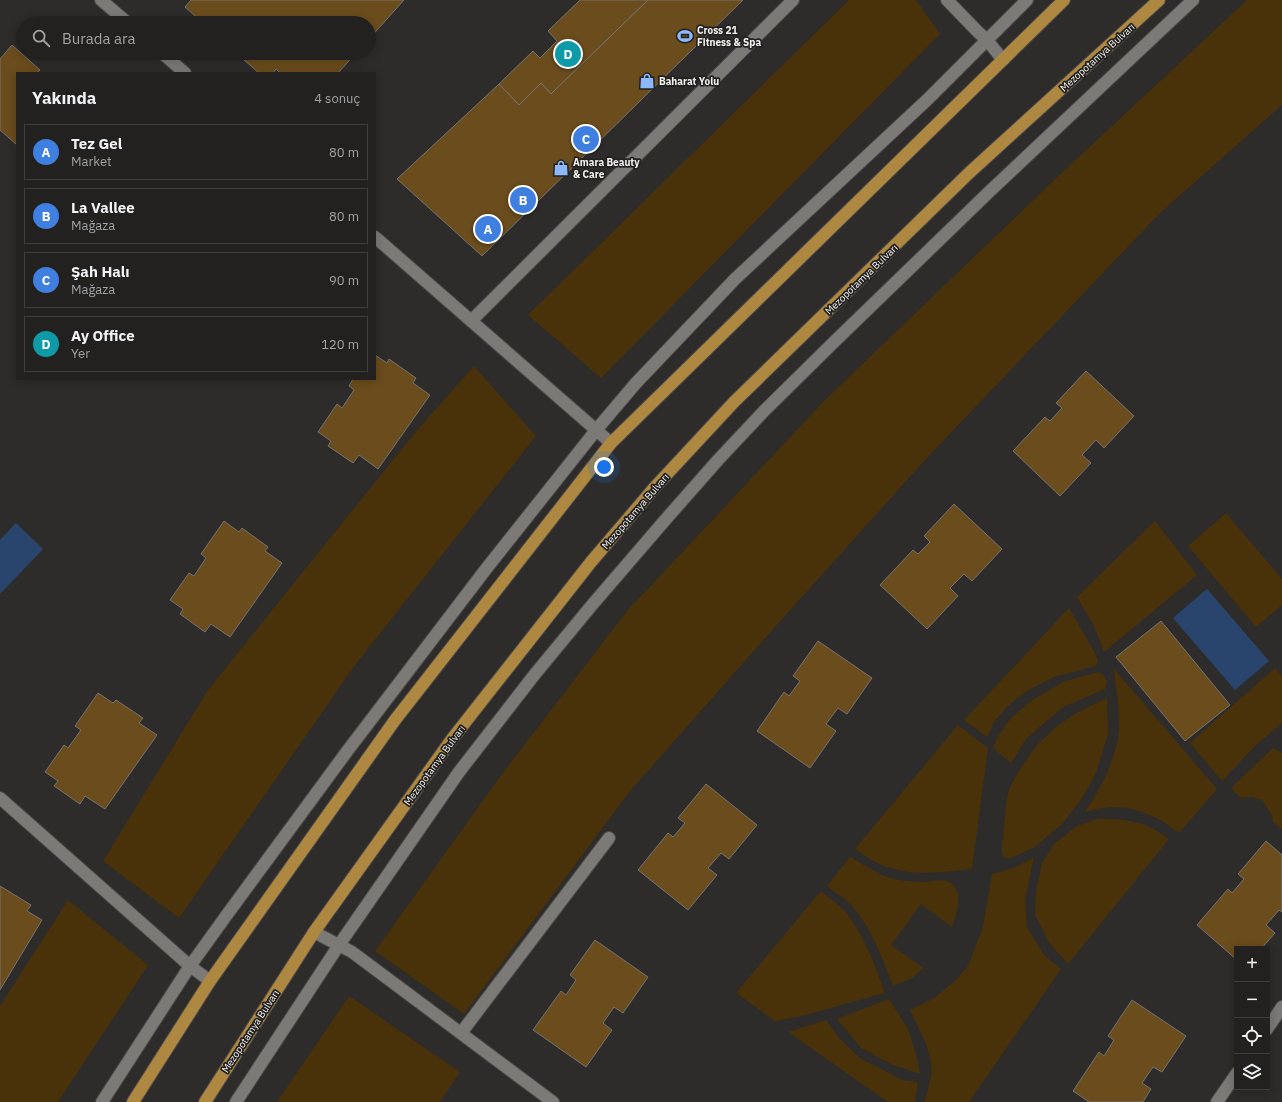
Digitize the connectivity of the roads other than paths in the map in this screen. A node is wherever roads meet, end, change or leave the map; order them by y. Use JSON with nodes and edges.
{"nodes":[{"id":1,"x":101,"y":0,"type":"edge"},
{"id":2,"x":793,"y":0,"type":"edge"},
{"id":3,"x":947,"y":0,"type":"edge"},
{"id":4,"x":1064,"y":0,"type":"edge"},
{"id":5,"x":1159,"y":0,"type":"edge"},
{"id":6,"x":1193,"y":0,"type":"edge"},
{"id":7,"x":1021,"y":2,"type":"edge"},
{"id":8,"x":120,"y":16,"type":"edge"},
{"id":9,"x":987,"y":40,"type":"junction"},
{"id":10,"x":170,"y":60,"type":"edge"},
{"id":11,"x":1003,"y":60,"type":"junction"},
{"id":12,"x":184,"y":72,"type":"edge"},
{"id":13,"x":376,"y":238,"type":"edge"},
{"id":14,"x":471,"y":321,"type":"junction"},
{"id":15,"x":597,"y":429,"type":"junction"},
{"id":16,"x":611,"y":443,"type":"junction"},
{"id":17,"x":0,"y":798,"type":"edge"},
{"id":18,"x":609,"y":838,"type":"dead end"},
{"id":19,"x":314,"y":932,"type":"junction"},
{"id":20,"x":339,"y":945,"type":"junction"},
{"id":21,"x":190,"y":966,"type":"junction"},
{"id":22,"x":210,"y":981,"type":"junction"},
{"id":23,"x":1282,"y":1007,"type":"edge"},
{"id":24,"x":1270,"y":1025,"type":"edge"},
{"id":25,"x":461,"y":1033,"type":"junction"},
{"id":26,"x":1234,"y":1077,"type":"edge"},
{"id":27,"x":102,"y":1102,"type":"edge"},
{"id":28,"x":133,"y":1102,"type":"edge"},
{"id":29,"x":204,"y":1102,"type":"edge"},
{"id":30,"x":236,"y":1102,"type":"edge"},
{"id":31,"x":553,"y":1102,"type":"edge"},
{"id":32,"x":1217,"y":1102,"type":"edge"}],
"edges":[{"from":1,"to":8,"type":"street"},
{"from":2,"to":14,"type":"street"},
{"from":3,"to":9,"type":"street"},
{"from":4,"to":11,"type":"main road"},
{"from":5,"to":19,"type":"main road","name":"Mezopotamya Bulvarı"},
{"from":6,"to":20,"type":"street"},
{"from":7,"to":9,"type":"street"},
{"from":9,"to":11,"type":"street"},
{"from":9,"to":15,"type":"street"},
{"from":10,"to":12,"type":"street"},
{"from":11,"to":16,"type":"main road"},
{"from":13,"to":14,"type":"street"},
{"from":14,"to":15,"type":"street"},
{"from":15,"to":16,"type":"street"},
{"from":15,"to":21,"type":"street"},
{"from":16,"to":22,"type":"main road"},
{"from":17,"to":21,"type":"street"},
{"from":18,"to":25,"type":"street"},
{"from":19,"to":20,"type":"street"},
{"from":19,"to":29,"type":"main road","name":"Mezopotamya Bulvarı"},
{"from":20,"to":25,"type":"street"},
{"from":20,"to":30,"type":"street"},
{"from":21,"to":22,"type":"street"},
{"from":21,"to":27,"type":"street"},
{"from":22,"to":28,"type":"main road"},
{"from":23,"to":24,"type":"street"},
{"from":25,"to":31,"type":"street"},
{"from":26,"to":32,"type":"street"}]}
